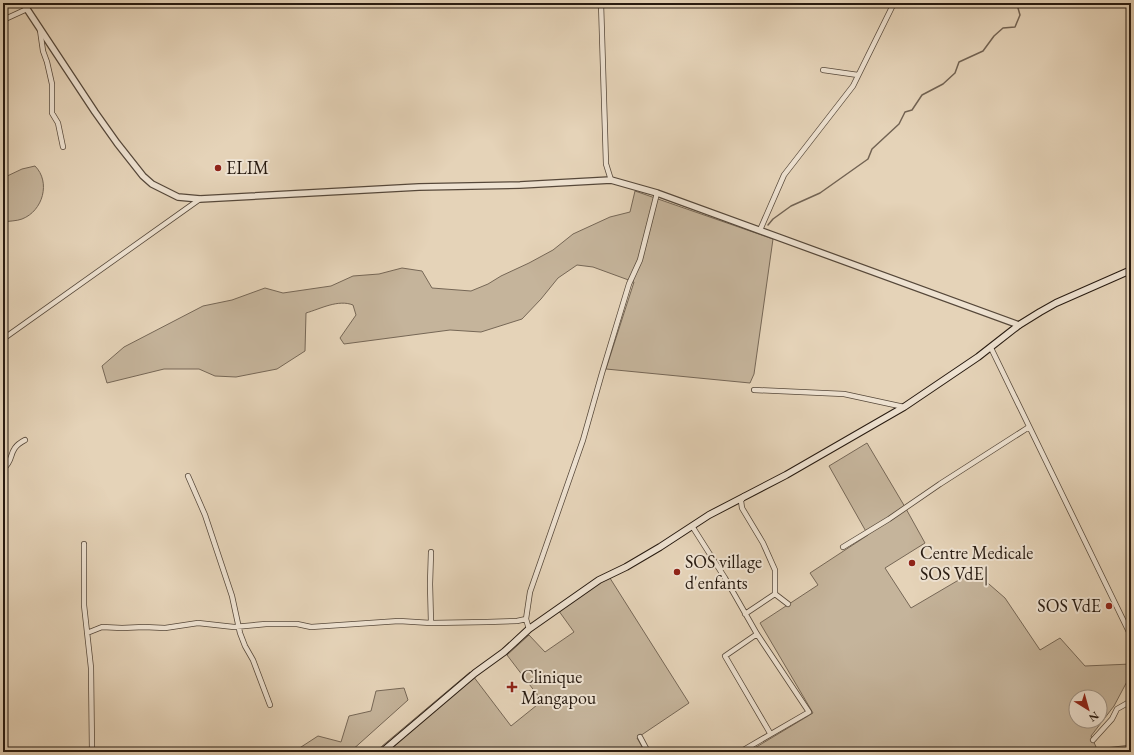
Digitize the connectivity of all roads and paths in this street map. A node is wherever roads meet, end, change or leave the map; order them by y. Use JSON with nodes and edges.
{"nodes":[{"id":1,"x":23,"y":3,"type":"edge"},
{"id":2,"x":601,"y":3,"type":"edge"},
{"id":3,"x":894,"y":3,"type":"edge"},
{"id":4,"x":27,"y":9,"type":"junction"},
{"id":5,"x":3,"y":20,"type":"edge"},
{"id":6,"x":40,"y":28,"type":"junction"},
{"id":7,"x":823,"y":70,"type":"dead end"},
{"id":8,"x":858,"y":75,"type":"junction"},
{"id":9,"x":63,"y":147,"type":"dead end"},
{"id":10,"x":611,"y":180,"type":"junction"},
{"id":11,"x":657,"y":193,"type":"junction"},
{"id":12,"x":200,"y":199,"type":"junction"},
{"id":13,"x":760,"y":230,"type":"junction"},
{"id":14,"x":1131,"y":270,"type":"edge"},
{"id":15,"x":1019,"y":326,"type":"junction"},
{"id":16,"x":3,"y":339,"type":"edge"},
{"id":17,"x":991,"y":348,"type":"junction"},
{"id":18,"x":754,"y":390,"type":"dead end"},
{"id":19,"x":904,"y":407,"type":"junction"},
{"id":20,"x":1029,"y":427,"type":"junction"},
{"id":21,"x":25,"y":440,"type":"dead end"},
{"id":22,"x":3,"y":469,"type":"edge"},
{"id":23,"x":188,"y":476,"type":"dead end"},
{"id":24,"x":744,"y":496,"type":"junction"},
{"id":25,"x":692,"y":526,"type":"junction"},
{"id":26,"x":84,"y":544,"type":"dead end"},
{"id":27,"x":843,"y":547,"type":"dead end"},
{"id":28,"x":431,"y":552,"type":"dead end"},
{"id":29,"x":775,"y":594,"type":"junction"},
{"id":30,"x":788,"y":604,"type":"dead end"},
{"id":31,"x":745,"y":614,"type":"junction"},
{"id":32,"x":526,"y":619,"type":"junction"},
{"id":33,"x":431,"y":623,"type":"junction"},
{"id":34,"x":240,"y":626,"type":"junction"},
{"id":35,"x":529,"y":629,"type":"junction"},
{"id":36,"x":87,"y":633,"type":"junction"},
{"id":37,"x":757,"y":634,"type":"junction"},
{"id":38,"x":1131,"y":636,"type":"edge"},
{"id":39,"x":1131,"y":701,"type":"edge"},
{"id":40,"x":270,"y":705,"type":"dead end"},
{"id":41,"x":770,"y":734,"type":"junction"},
{"id":42,"x":640,"y":737,"type":"dead end"},
{"id":43,"x":1093,"y":740,"type":"dead end"},
{"id":44,"x":92,"y":752,"type":"edge"},
{"id":45,"x":382,"y":752,"type":"edge"},
{"id":46,"x":648,"y":752,"type":"edge"},
{"id":47,"x":740,"y":752,"type":"edge"}],
"edges":[{"from":1,"to":4,"type":"street"},
{"from":2,"to":10,"type":"street"},
{"from":3,"to":8,"type":"street"},
{"from":4,"to":5,"type":"street"},
{"from":4,"to":6,"type":"street"},
{"from":6,"to":9,"type":"street"},
{"from":6,"to":12,"type":"street"},
{"from":7,"to":8,"type":"street"},
{"from":8,"to":13,"type":"street"},
{"from":10,"to":11,"type":"street"},
{"from":10,"to":12,"type":"street"},
{"from":11,"to":13,"type":"street"},
{"from":11,"to":32,"type":"street"},
{"from":12,"to":16,"type":"street"},
{"from":13,"to":15,"type":"street"},
{"from":14,"to":15,"type":"main road"},
{"from":15,"to":17,"type":"main road"},
{"from":17,"to":19,"type":"main road"},
{"from":17,"to":20,"type":"street"},
{"from":18,"to":19,"type":"street"},
{"from":19,"to":24,"type":"main road"},
{"from":20,"to":27,"type":"street"},
{"from":20,"to":38,"type":"street"},
{"from":21,"to":22,"type":"street"},
{"from":23,"to":34,"type":"street"},
{"from":24,"to":25,"type":"main road"},
{"from":24,"to":29,"type":"street"},
{"from":25,"to":31,"type":"street"},
{"from":25,"to":35,"type":"main road"},
{"from":26,"to":36,"type":"street"},
{"from":28,"to":33,"type":"street"},
{"from":29,"to":30,"type":"street"},
{"from":29,"to":31,"type":"street"},
{"from":31,"to":37,"type":"street"},
{"from":32,"to":33,"type":"street"},
{"from":32,"to":35,"type":"street"},
{"from":33,"to":34,"type":"street"},
{"from":34,"to":36,"type":"street"},
{"from":34,"to":40,"type":"street"},
{"from":35,"to":45,"type":"main road"},
{"from":36,"to":44,"type":"street"},
{"from":37,"to":41,"type":"street"},
{"from":37,"to":41,"type":"street"},
{"from":39,"to":43,"type":"street"},
{"from":41,"to":47,"type":"street"},
{"from":42,"to":46,"type":"street"}]}
